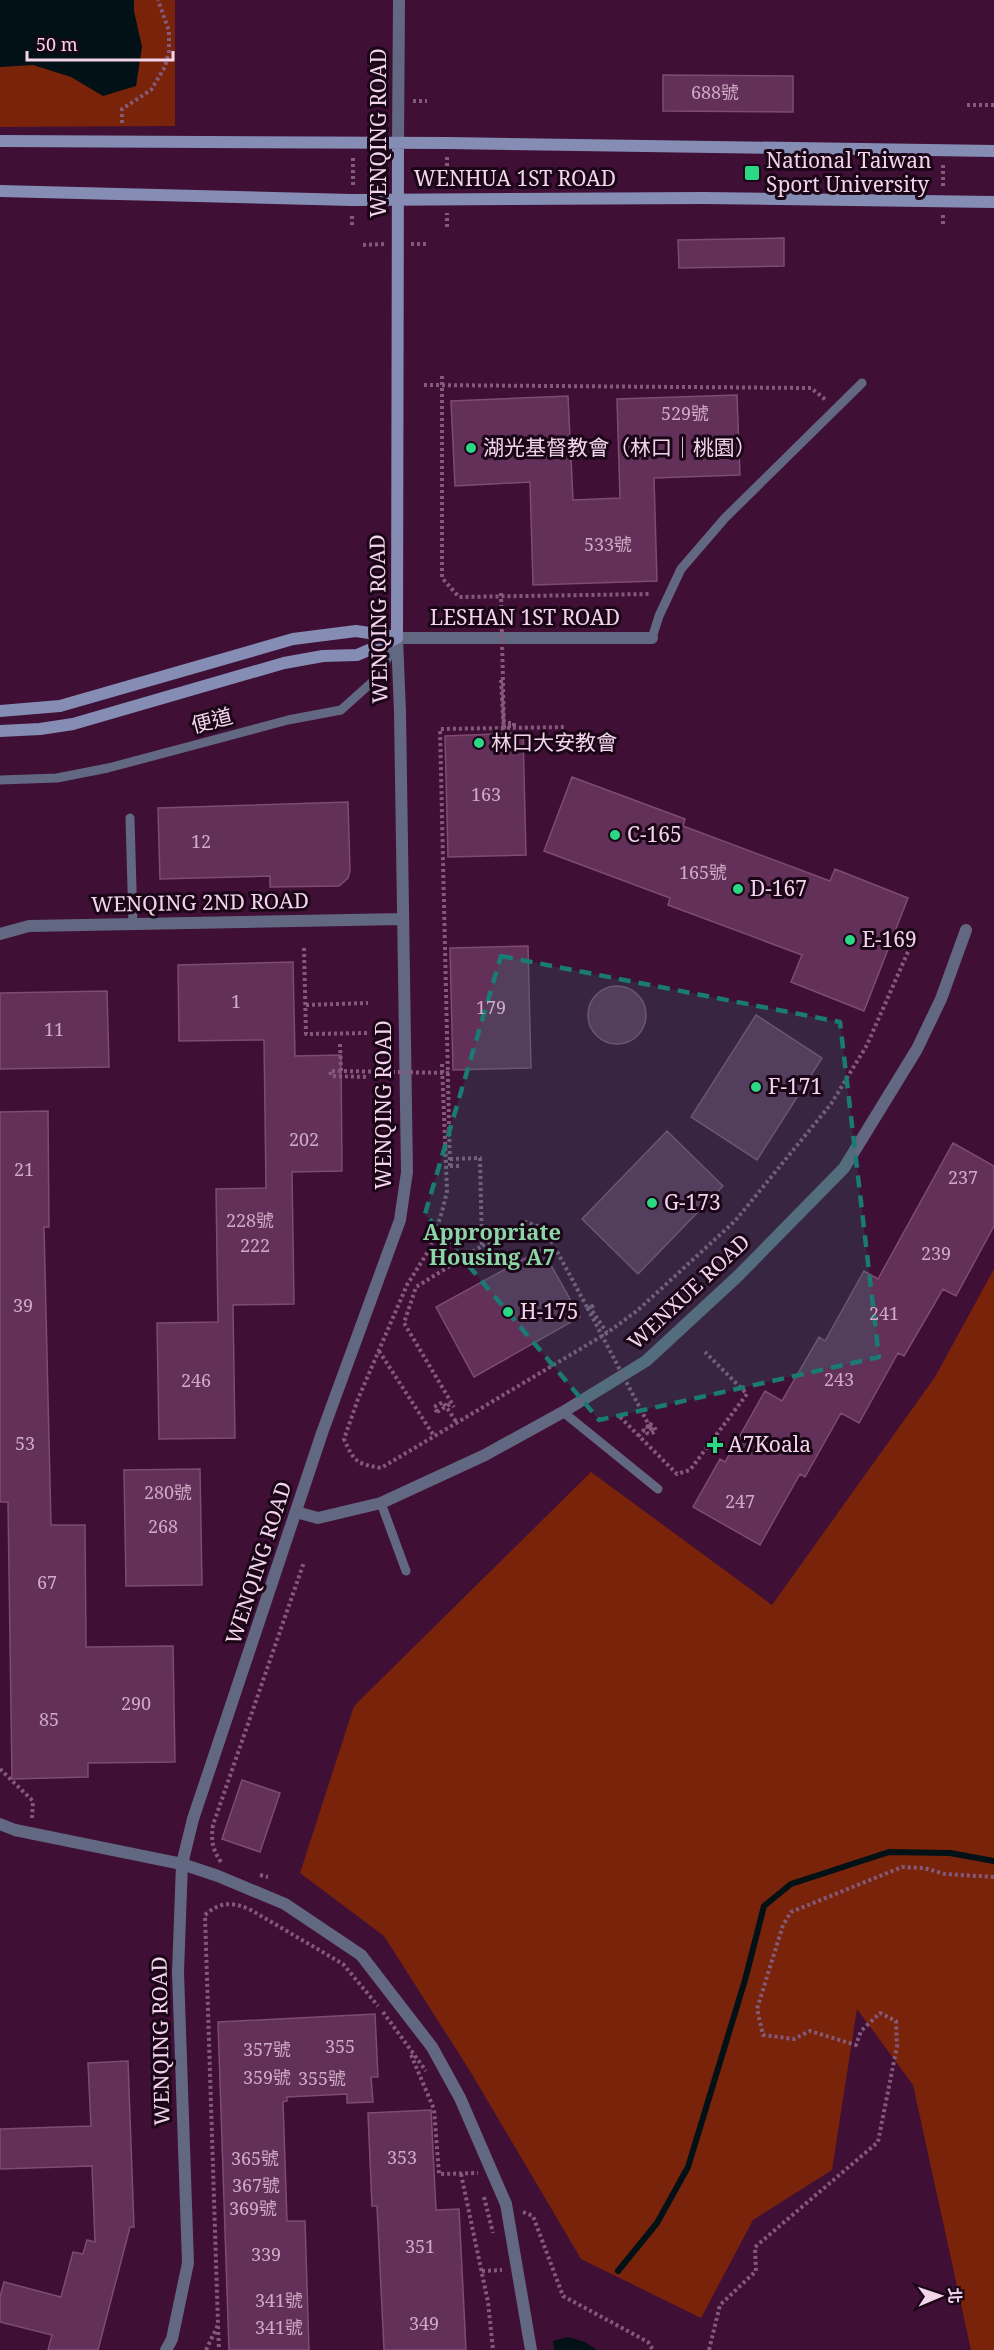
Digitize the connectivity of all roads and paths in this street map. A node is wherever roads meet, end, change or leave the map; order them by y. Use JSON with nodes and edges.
{"nodes":[{"id":1,"x":158,"y":0,"type":"edge"},
{"id":2,"x":399,"y":0,"type":"edge"},
{"id":3,"x":967,"y":105,"type":"dead end"},
{"id":4,"x":994,"y":105,"type":"edge"},
{"id":5,"x":122,"y":123,"type":"dead end"},
{"id":6,"x":0,"y":141,"type":"edge"},
{"id":7,"x":353,"y":142,"type":"junction"},
{"id":8,"x":398,"y":142,"type":"junction"},
{"id":9,"x":447,"y":143,"type":"junction"},
{"id":10,"x":943,"y":150,"type":"junction"},
{"id":11,"x":994,"y":151,"type":"edge"},
{"id":12,"x":0,"y":192,"type":"edge"},
{"id":13,"x":398,"y":199,"type":"junction"},
{"id":14,"x":447,"y":199,"type":"junction"},
{"id":15,"x":352,"y":200,"type":"junction"},
{"id":16,"x":942,"y":201,"type":"junction"},
{"id":17,"x":994,"y":202,"type":"edge"},
{"id":18,"x":352,"y":225,"type":"dead end"},
{"id":19,"x":943,"y":226,"type":"dead end"},
{"id":20,"x":447,"y":227,"type":"dead end"},
{"id":21,"x":442,"y":376,"type":"dead end"},
{"id":22,"x":862,"y":383,"type":"dead end"},
{"id":23,"x":424,"y":385,"type":"dead end"},
{"id":24,"x":836,"y":408,"type":"junction"},
{"id":25,"x":651,"y":594,"type":"dead end"},
{"id":26,"x":501,"y":595,"type":"junction"},
{"id":27,"x":397,"y":638,"type":"junction"},
{"id":28,"x":652,"y":638,"type":"joint"},
{"id":29,"x":501,"y":680,"type":"dead end"},
{"id":30,"x":0,"y":711,"type":"edge"},
{"id":31,"x":503,"y":727,"type":"junction"},
{"id":32,"x":567,"y":727,"type":"dead end"},
{"id":33,"x":0,"y":732,"type":"edge"},
{"id":34,"x":0,"y":780,"type":"edge"},
{"id":35,"x":130,"y":818,"type":"dead end"},
{"id":36,"x":402,"y":919,"type":"junction"},
{"id":37,"x":133,"y":924,"type":"junction"},
{"id":38,"x":966,"y":930,"type":"dead end"},
{"id":39,"x":0,"y":933,"type":"edge"},
{"id":40,"x":910,"y":945,"type":"dead end"},
{"id":41,"x":304,"y":948,"type":"dead end"},
{"id":42,"x":368,"y":1003,"type":"dead end"},
{"id":43,"x":306,"y":1005,"type":"junction"},
{"id":44,"x":368,"y":1033,"type":"dead end"},
{"id":45,"x":340,"y":1044,"type":"dead end"},
{"id":46,"x":442,"y":1064,"type":"dead end"},
{"id":47,"x":341,"y":1071,"type":"junction"},
{"id":48,"x":449,"y":1072,"type":"junction"},
{"id":49,"x":368,"y":1077,"type":"dead end"},
{"id":50,"x":450,"y":1159,"type":"junction"},
{"id":51,"x":460,"y":1166,"type":"dead end"},
{"id":52,"x":482,"y":1246,"type":"junction"},
{"id":53,"x":591,"y":1308,"type":"junction"},
{"id":54,"x":607,"y":1333,"type":"junction"},
{"id":55,"x":379,"y":1351,"type":"junction"},
{"id":56,"x":705,"y":1352,"type":"dead end"},
{"id":57,"x":563,"y":1412,"type":"junction"},
{"id":58,"x":620,"y":1418,"type":"dead end"},
{"id":59,"x":457,"y":1423,"type":"junction"},
{"id":60,"x":434,"y":1436,"type":"junction"},
{"id":61,"x":638,"y":1436,"type":"junction"},
{"id":62,"x":658,"y":1489,"type":"dead end"},
{"id":63,"x":381,"y":1503,"type":"junction"},
{"id":64,"x":296,"y":1512,"type":"junction"},
{"id":65,"x":304,"y":1562,"type":"dead end"},
{"id":66,"x":406,"y":1570,"type":"dead end"},
{"id":67,"x":0,"y":1769,"type":"edge"},
{"id":68,"x":33,"y":1818,"type":"dead end"},
{"id":69,"x":0,"y":1824,"type":"edge"},
{"id":70,"x":182,"y":1864,"type":"junction"},
{"id":71,"x":231,"y":1865,"type":"dead end"},
{"id":72,"x":259,"y":1874,"type":"dead end"},
{"id":73,"x":994,"y":1876,"type":"edge"},
{"id":74,"x":268,"y":1877,"type":"dead end"},
{"id":75,"x":408,"y":2048,"type":"junction"},
{"id":76,"x":430,"y":2076,"type":"dead end"},
{"id":77,"x":474,"y":2163,"type":"dead end"},
{"id":78,"x":478,"y":2173,"type":"junction"},
{"id":79,"x":461,"y":2174,"type":"junction"},
{"id":80,"x":481,"y":2184,"type":"dead end"},
{"id":81,"x":484,"y":2194,"type":"dead end"},
{"id":82,"x":506,"y":2204,"type":"junction"},
{"id":83,"x":494,"y":2238,"type":"dead end"},
{"id":84,"x":500,"y":2259,"type":"dead end"},
{"id":85,"x":502,"y":2270,"type":"junction"},
{"id":86,"x":482,"y":2271,"type":"junction"},
{"id":87,"x":504,"y":2280,"type":"dead end"},
{"id":88,"x":218,"y":2325,"type":"junction"},
{"id":89,"x":166,"y":2350,"type":"edge"},
{"id":90,"x":206,"y":2350,"type":"edge"},
{"id":91,"x":219,"y":2350,"type":"edge"},
{"id":92,"x":493,"y":2350,"type":"edge"},
{"id":93,"x":531,"y":2350,"type":"edge"},
{"id":94,"x":653,"y":2350,"type":"edge"},
{"id":95,"x":709,"y":2350,"type":"edge"}],
"edges":[{"from":1,"to":5,"type":"path"},
{"from":2,"to":8,"type":"street","name":"WENQING ROAD"},
{"from":3,"to":4,"type":"path"},
{"from":6,"to":7,"type":"street","name":"WENHUA 1ST ROAD"},
{"from":7,"to":8,"type":"street","name":"WENHUA 1ST ROAD"},
{"from":7,"to":15,"type":"path"},
{"from":8,"to":9,"type":"street","name":"WENHUA 1ST ROAD"},
{"from":8,"to":13,"type":"street","name":"WENQING ROAD"},
{"from":9,"to":10,"type":"street","name":"WENHUA 1ST ROAD"},
{"from":9,"to":14,"type":"path"},
{"from":10,"to":11,"type":"street","name":"WENHUA 1ST ROAD"},
{"from":10,"to":16,"type":"path"},
{"from":12,"to":15,"type":"street","name":"WENHUA 1ST ROAD"},
{"from":13,"to":14,"type":"street","name":"WENHUA 1ST ROAD"},
{"from":13,"to":15,"type":"street","name":"WENHUA 1ST ROAD"},
{"from":13,"to":27,"type":"street","name":"WENQING ROAD"},
{"from":14,"to":16,"type":"street","name":"WENHUA 1ST ROAD"},
{"from":14,"to":20,"type":"path"},
{"from":15,"to":18,"type":"path"},
{"from":16,"to":17,"type":"street","name":"WENHUA 1ST ROAD"},
{"from":16,"to":19,"type":"path"},
{"from":21,"to":26,"type":"path","bridge":true},
{"from":22,"to":24,"type":"lane"},
{"from":23,"to":24,"type":"path"},
{"from":24,"to":28,"type":"lane"},
{"from":25,"to":26,"type":"path","bridge":true},
{"from":26,"to":31,"type":"path","bridge":true},
{"from":27,"to":28,"type":"street","name":"LESHAN 1ST ROAD"},
{"from":27,"to":30,"type":"street"},
{"from":27,"to":33,"type":"street"},
{"from":27,"to":34,"type":"lane","name":"便道"},
{"from":27,"to":36,"type":"street","name":"WENQING ROAD"},
{"from":29,"to":31,"type":"path"},
{"from":31,"to":32,"type":"path","bridge":true},
{"from":31,"to":48,"type":"path","bridge":true},
{"from":35,"to":37,"type":"lane"},
{"from":36,"to":37,"type":"street","name":"WENQING 2ND ROAD"},
{"from":36,"to":64,"type":"street","name":"WENQING ROAD"},
{"from":37,"to":39,"type":"street","name":"WENQING 2ND ROAD"},
{"from":38,"to":57,"type":"street","name":"WENXUE ROAD"},
{"from":40,"to":54,"type":"path"},
{"from":41,"to":43,"type":"path"},
{"from":42,"to":43,"type":"path"},
{"from":43,"to":44,"type":"path"},
{"from":45,"to":47,"type":"path","bridge":true},
{"from":46,"to":55,"type":"path"},
{"from":47,"to":48,"type":"path","bridge":true},
{"from":47,"to":49,"type":"path"},
{"from":48,"to":50,"type":"path","bridge":true},
{"from":50,"to":51,"type":"path","bridge":true},
{"from":50,"to":52,"type":"path"},
{"from":52,"to":53,"type":"path"},
{"from":52,"to":59,"type":"path","bridge":true},
{"from":53,"to":54,"type":"path"},
{"from":53,"to":61,"type":"path","bridge":true},
{"from":54,"to":59,"type":"path"},
{"from":55,"to":60,"type":"path"},
{"from":55,"to":60,"type":"path"},
{"from":56,"to":61,"type":"path"},
{"from":57,"to":62,"type":"lane"},
{"from":57,"to":63,"type":"street","name":"WENXUE ROAD"},
{"from":58,"to":61,"type":"path"},
{"from":59,"to":60,"type":"path"},
{"from":63,"to":64,"type":"street","name":"WENXUE ROAD"},
{"from":63,"to":66,"type":"lane"},
{"from":64,"to":70,"type":"street","name":"WENQING ROAD"},
{"from":65,"to":71,"type":"path"},
{"from":67,"to":68,"type":"path"},
{"from":69,"to":70,"type":"street"},
{"from":70,"to":82,"type":"street"},
{"from":70,"to":89,"type":"street","name":"WENQING ROAD"},
{"from":72,"to":74,"type":"path"},
{"from":73,"to":95,"type":"path"},
{"from":75,"to":76,"type":"path"},
{"from":75,"to":79,"type":"path"},
{"from":75,"to":88,"type":"path"},
{"from":77,"to":78,"type":"path"},
{"from":78,"to":79,"type":"path"},
{"from":78,"to":80,"type":"path"},
{"from":79,"to":86,"type":"path"},
{"from":81,"to":83,"type":"path"},
{"from":82,"to":93,"type":"street"},
{"from":82,"to":94,"type":"path"},
{"from":84,"to":85,"type":"path"},
{"from":85,"to":86,"type":"path"},
{"from":85,"to":87,"type":"path"},
{"from":86,"to":92,"type":"path"},
{"from":88,"to":90,"type":"path"},
{"from":88,"to":91,"type":"path"}]}
